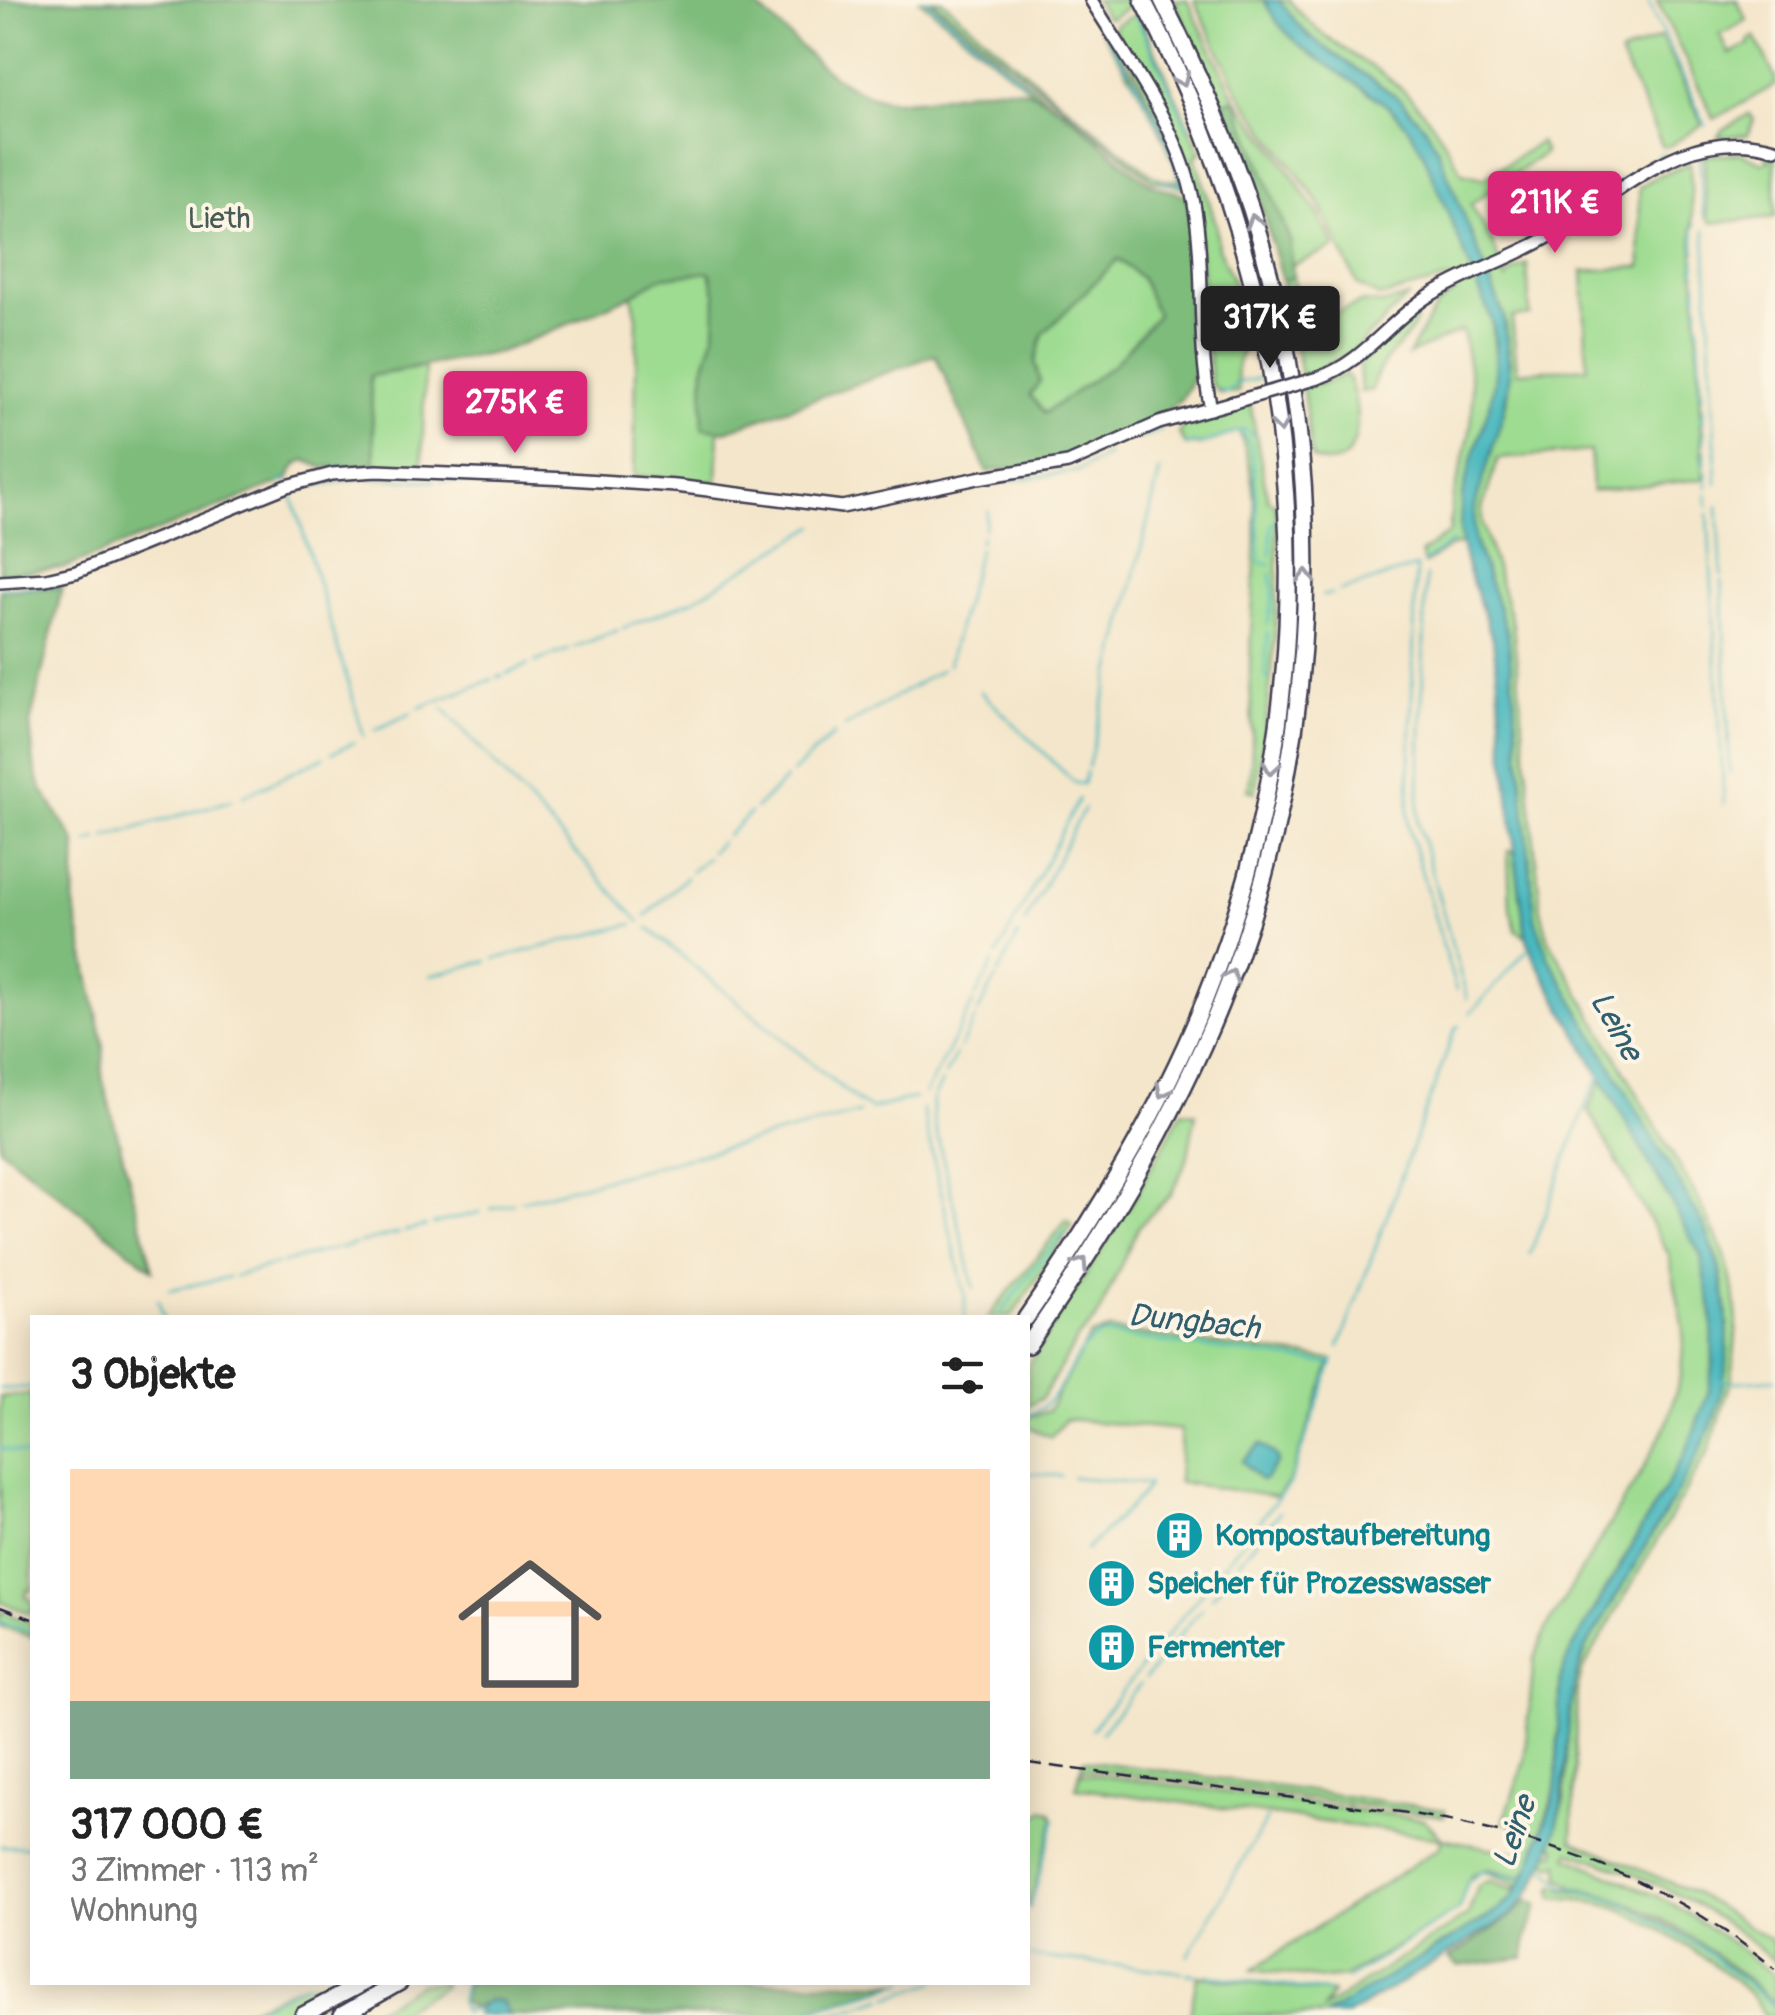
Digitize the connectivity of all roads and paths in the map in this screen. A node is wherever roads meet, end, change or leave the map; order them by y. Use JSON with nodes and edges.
{"nodes":[{"id":1,"x":1091,"y":0,"type":"edge"},
{"id":2,"x":1143,"y":0,"type":"edge"},
{"id":3,"x":1162,"y":0,"type":"edge"},
{"id":4,"x":1775,"y":149,"type":"edge"},
{"id":5,"x":1211,"y":409,"type":"junction"},
{"id":6,"x":0,"y":582,"type":"edge"},
{"id":7,"x":1028,"y":1315,"type":"edge"},
{"id":8,"x":1030,"y":1342,"type":"edge"},
{"id":9,"x":359,"y":1985,"type":"edge"},
{"id":10,"x":395,"y":1985,"type":"edge"},
{"id":11,"x":303,"y":2015,"type":"edge"},
{"id":12,"x":342,"y":2015,"type":"edge"}],
"edges":[{"from":1,"to":5,"type":"main road"},
{"from":2,"to":7,"type":"highway","one_way":true},
{"from":8,"to":3,"type":"highway","one_way":true},
{"from":4,"to":5,"type":"main road","bridge":true},
{"from":5,"to":6,"type":"main road"},
{"from":9,"to":11,"type":"highway"},
{"from":10,"to":12,"type":"highway"}]}
